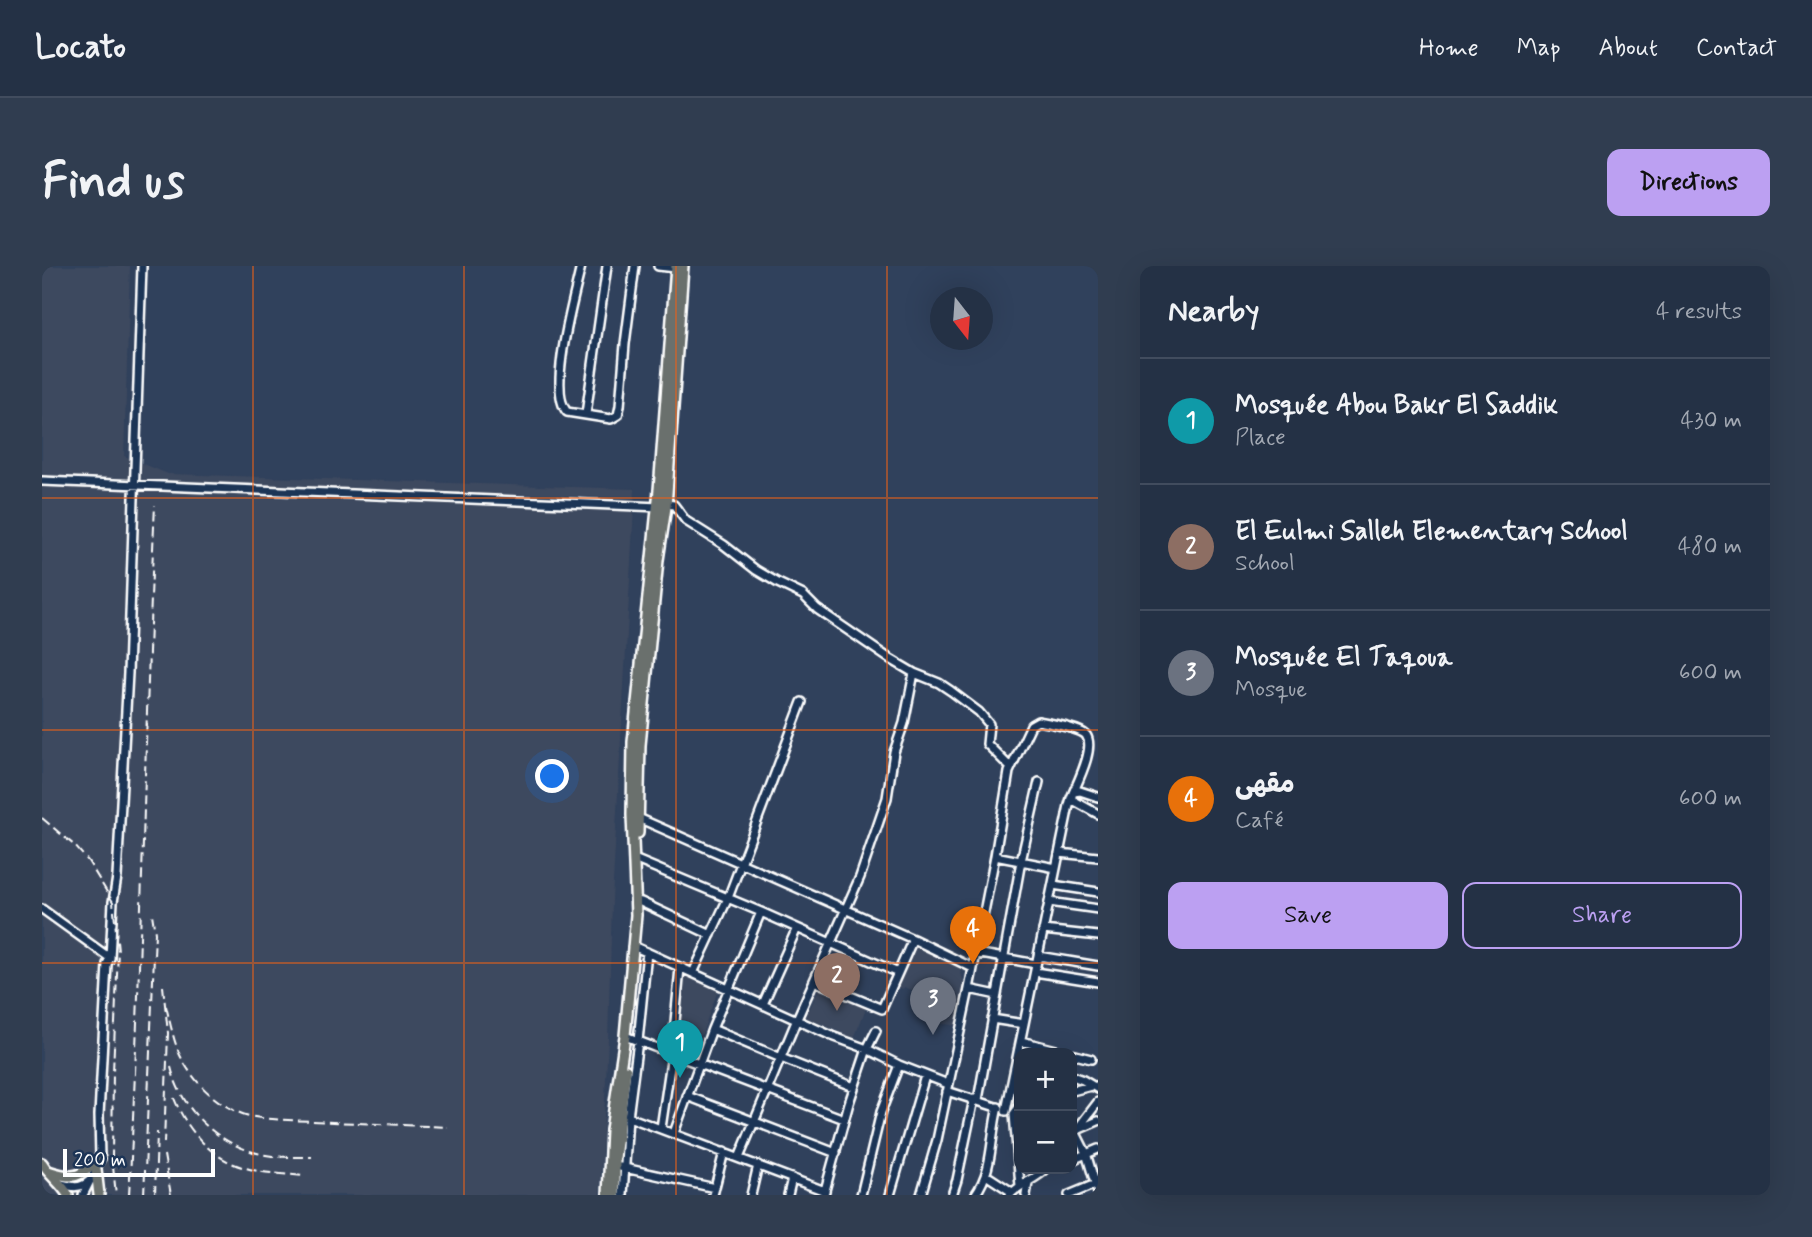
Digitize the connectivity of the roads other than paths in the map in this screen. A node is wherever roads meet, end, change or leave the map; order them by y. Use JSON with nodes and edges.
{"nodes":[{"id":1,"x":142,"y":266,"type":"edge"},
{"id":2,"x":581,"y":266,"type":"edge"},
{"id":3,"x":607,"y":266,"type":"edge"},
{"id":4,"x":635,"y":266,"type":"edge"},
{"id":5,"x":659,"y":266,"type":"edge"},
{"id":6,"x":678,"y":267,"type":"edge"},
{"id":7,"x":586,"y":414,"type":"junction"},
{"id":8,"x":42,"y":481,"type":"edge"},
{"id":9,"x":134,"y":484,"type":"junction"},
{"id":10,"x":663,"y":506,"type":"junction"},
{"id":11,"x":914,"y":673,"type":"junction"},
{"id":12,"x":802,"y":702,"type":"dead end"},
{"id":13,"x":1010,"y":767,"type":"junction"},
{"id":14,"x":1039,"y":782,"type":"dead end"},
{"id":15,"x":1072,"y":796,"type":"junction"},
{"id":16,"x":1098,"y":797,"type":"edge"},
{"id":17,"x":1098,"y":814,"type":"edge"},
{"id":18,"x":635,"y":817,"type":"junction"},
{"id":19,"x":1059,"y":853,"type":"junction"},
{"id":20,"x":995,"y":856,"type":"junction"},
{"id":21,"x":1098,"y":857,"type":"edge"},
{"id":22,"x":637,"y":860,"type":"junction"},
{"id":23,"x":1021,"y":861,"type":"junction"},
{"id":24,"x":741,"y":863,"type":"junction"},
{"id":25,"x":1056,"y":868,"type":"junction"},
{"id":26,"x":1053,"y":885,"type":"junction"},
{"id":27,"x":1098,"y":892,"type":"edge"},
{"id":28,"x":728,"y":898,"type":"junction"},
{"id":29,"x":638,"y":901,"type":"junction"},
{"id":30,"x":1049,"y":902,"type":"junction"},
{"id":31,"x":42,"y":909,"type":"edge"},
{"id":32,"x":1098,"y":909,"type":"edge"},
{"id":33,"x":847,"y":910,"type":"junction"},
{"id":34,"x":761,"y":912,"type":"junction"},
{"id":35,"x":797,"y":928,"type":"junction"},
{"id":36,"x":1043,"y":930,"type":"junction"},
{"id":37,"x":711,"y":935,"type":"junction"},
{"id":38,"x":1098,"y":936,"type":"edge"},
{"id":39,"x":913,"y":939,"type":"junction"},
{"id":40,"x":831,"y":943,"type":"junction"},
{"id":41,"x":639,"y":949,"type":"junction"},
{"id":42,"x":976,"y":953,"type":"junction"},
{"id":43,"x":110,"y":958,"type":"junction"},
{"id":44,"x":1004,"y":958,"type":"junction"},
{"id":45,"x":1037,"y":964,"type":"junction"},
{"id":46,"x":1098,"y":966,"type":"edge"},
{"id":47,"x":680,"y":968,"type":"junction"},
{"id":48,"x":973,"y":968,"type":"junction"},
{"id":49,"x":693,"y":973,"type":"junction"},
{"id":50,"x":898,"y":973,"type":"junction"},
{"id":51,"x":814,"y":981,"type":"junction"},
{"id":52,"x":1098,"y":982,"type":"edge"},
{"id":53,"x":727,"y":989,"type":"junction"},
{"id":54,"x":969,"y":989,"type":"junction"},
{"id":55,"x":997,"y":995,"type":"junction"},
{"id":56,"x":763,"y":1004,"type":"junction"},
{"id":57,"x":992,"y":1018,"type":"junction"},
{"id":58,"x":797,"y":1019,"type":"junction"},
{"id":59,"x":1024,"y":1024,"type":"junction"},
{"id":60,"x":712,"y":1029,"type":"junction"},
{"id":61,"x":876,"y":1031,"type":"dead end"},
{"id":62,"x":631,"y":1038,"type":"junction"},
{"id":63,"x":1021,"y":1041,"type":"junction"},
{"id":64,"x":1020,"y":1048,"type":"edge"},
{"id":65,"x":867,"y":1049,"type":"junction"},
{"id":66,"x":672,"y":1054,"type":"junction"},
{"id":67,"x":781,"y":1058,"type":"junction"},
{"id":68,"x":1091,"y":1059,"type":"dead end"},
{"id":69,"x":699,"y":1064,"type":"junction"},
{"id":70,"x":899,"y":1065,"type":"junction"},
{"id":71,"x":925,"y":1076,"type":"junction"},
{"id":72,"x":1077,"y":1078,"type":"edge"},
{"id":73,"x":1014,"y":1085,"type":"edge"},
{"id":74,"x":855,"y":1087,"type":"junction"},
{"id":75,"x":948,"y":1087,"type":"junction"},
{"id":76,"x":1095,"y":1088,"type":"edge"},
{"id":77,"x":767,"y":1090,"type":"junction"},
{"id":78,"x":1077,"y":1090,"type":"edge"},
{"id":79,"x":687,"y":1096,"type":"junction"},
{"id":80,"x":976,"y":1099,"type":"junction"},
{"id":81,"x":1009,"y":1112,"type":"edge"},
{"id":82,"x":1097,"y":1112,"type":"edge"},
{"id":83,"x":624,"y":1115,"type":"junction"},
{"id":84,"x":844,"y":1119,"type":"junction"},
{"id":85,"x":754,"y":1122,"type":"junction"},
{"id":86,"x":661,"y":1128,"type":"junction"},
{"id":87,"x":1077,"y":1130,"type":"edge"},
{"id":88,"x":1077,"y":1130,"type":"edge"},
{"id":89,"x":674,"y":1133,"type":"junction"},
{"id":90,"x":1077,"y":1138,"type":"edge"},
{"id":91,"x":1098,"y":1149,"type":"edge"},
{"id":92,"x":724,"y":1152,"type":"junction"},
{"id":93,"x":836,"y":1153,"type":"junction"},
{"id":94,"x":1086,"y":1153,"type":"junction"},
{"id":95,"x":100,"y":1158,"type":"junction"},
{"id":96,"x":739,"y":1158,"type":"junction"},
{"id":97,"x":1077,"y":1158,"type":"edge"},
{"id":98,"x":758,"y":1165,"type":"junction"},
{"id":99,"x":619,"y":1167,"type":"junction"},
{"id":100,"x":45,"y":1168,"type":"edge"},
{"id":101,"x":96,"y":1169,"type":"junction"},
{"id":102,"x":1041,"y":1174,"type":"edge"},
{"id":103,"x":1044,"y":1174,"type":"edge"},
{"id":104,"x":986,"y":1175,"type":"junction"},
{"id":105,"x":1038,"y":1177,"type":"junction"},
{"id":106,"x":792,"y":1178,"type":"junction"},
{"id":107,"x":89,"y":1181,"type":"junction"},
{"id":108,"x":1097,"y":1183,"type":"edge"},
{"id":109,"x":61,"y":1184,"type":"junction"},
{"id":110,"x":1024,"y":1185,"type":"junction"},
{"id":111,"x":714,"y":1192,"type":"edge"},
{"id":112,"x":825,"y":1193,"type":"edge"},
{"id":113,"x":1011,"y":1193,"type":"edge"},
{"id":114,"x":1098,"y":1193,"type":"edge"},
{"id":115,"x":68,"y":1195,"type":"edge"},
{"id":116,"x":83,"y":1195,"type":"edge"},
{"id":117,"x":99,"y":1195,"type":"edge"},
{"id":118,"x":608,"y":1195,"type":"edge"},
{"id":119,"x":615,"y":1195,"type":"edge"},
{"id":120,"x":623,"y":1195,"type":"edge"},
{"id":121,"x":751,"y":1195,"type":"edge"},
{"id":122,"x":788,"y":1195,"type":"edge"},
{"id":123,"x":861,"y":1195,"type":"edge"},
{"id":124,"x":890,"y":1195,"type":"edge"},
{"id":125,"x":921,"y":1195,"type":"edge"},
{"id":126,"x":952,"y":1195,"type":"edge"},
{"id":127,"x":975,"y":1195,"type":"edge"},
{"id":128,"x":1026,"y":1195,"type":"edge"},
{"id":129,"x":1069,"y":1195,"type":"edge"}],
"edges":[{"from":1,"to":9,"type":"street"},
{"from":2,"to":7,"type":"street"},
{"from":3,"to":7,"type":"street"},
{"from":4,"to":7,"type":"street"},
{"from":5,"to":6,"type":"street"},
{"from":6,"to":10,"type":"main road"},
{"from":8,"to":9,"type":"street"},
{"from":9,"to":10,"type":"street"},
{"from":9,"to":43,"type":"street"},
{"from":10,"to":11,"type":"street"},
{"from":10,"to":18,"type":"main road"},
{"from":11,"to":13,"type":"street"},
{"from":11,"to":33,"type":"street"},
{"from":12,"to":24,"type":"street"},
{"from":13,"to":15,"type":"street"},
{"from":13,"to":20,"type":"street"},
{"from":14,"to":23,"type":"street"},
{"from":15,"to":16,"type":"street"},
{"from":15,"to":17,"type":"street"},
{"from":15,"to":19,"type":"street"},
{"from":18,"to":22,"type":"main road"},
{"from":18,"to":24,"type":"street"},
{"from":19,"to":21,"type":"street"},
{"from":19,"to":25,"type":"street"},
{"from":20,"to":23,"type":"street"},
{"from":20,"to":42,"type":"street"},
{"from":22,"to":28,"type":"street"},
{"from":22,"to":29,"type":"main road"},
{"from":23,"to":25,"type":"street"},
{"from":23,"to":44,"type":"street"},
{"from":24,"to":28,"type":"street"},
{"from":24,"to":33,"type":"street"},
{"from":25,"to":26,"type":"street"},
{"from":26,"to":27,"type":"street"},
{"from":26,"to":30,"type":"street"},
{"from":28,"to":34,"type":"street"},
{"from":28,"to":37,"type":"street"},
{"from":29,"to":37,"type":"street"},
{"from":29,"to":41,"type":"main road"},
{"from":30,"to":32,"type":"street"},
{"from":30,"to":36,"type":"street"},
{"from":31,"to":43,"type":"street"},
{"from":33,"to":39,"type":"street"},
{"from":33,"to":40,"type":"street"},
{"from":34,"to":35,"type":"street"},
{"from":34,"to":53,"type":"street"},
{"from":35,"to":40,"type":"street"},
{"from":35,"to":56,"type":"street"},
{"from":36,"to":38,"type":"street"},
{"from":36,"to":45,"type":"street"},
{"from":37,"to":49,"type":"street"},
{"from":39,"to":48,"type":"street"},
{"from":39,"to":50,"type":"street"},
{"from":40,"to":50,"type":"street"},
{"from":40,"to":51,"type":"street"},
{"from":41,"to":47,"type":"street"},
{"from":41,"to":62,"type":"main road"},
{"from":41,"to":62,"type":"street"},
{"from":42,"to":44,"type":"street"},
{"from":42,"to":48,"type":"street"},
{"from":43,"to":95,"type":"street"},
{"from":44,"to":45,"type":"street"},
{"from":44,"to":55,"type":"street"},
{"from":45,"to":46,"type":"street"},
{"from":45,"to":52,"type":"street"},
{"from":45,"to":59,"type":"street"},
{"from":47,"to":49,"type":"street"},
{"from":47,"to":66,"type":"street"},
{"from":48,"to":54,"type":"street"},
{"from":49,"to":53,"type":"street"},
{"from":50,"to":51,"type":"street"},
{"from":51,"to":58,"type":"street"},
{"from":53,"to":56,"type":"street"},
{"from":53,"to":60,"type":"street"},
{"from":54,"to":55,"type":"street"},
{"from":54,"to":75,"type":"street"},
{"from":55,"to":57,"type":"street"},
{"from":56,"to":58,"type":"street"},
{"from":57,"to":59,"type":"street"},
{"from":57,"to":80,"type":"street"},
{"from":58,"to":65,"type":"street"},
{"from":58,"to":67,"type":"street"},
{"from":59,"to":63,"type":"street"},
{"from":60,"to":67,"type":"street"},
{"from":60,"to":69,"type":"street"},
{"from":61,"to":65,"type":"street"},
{"from":62,"to":66,"type":"street"},
{"from":62,"to":83,"type":"main road"},
{"from":62,"to":118,"type":"main road"},
{"from":63,"to":64,"type":"street"},
{"from":63,"to":68,"type":"street"},
{"from":65,"to":70,"type":"street"},
{"from":65,"to":74,"type":"street"},
{"from":66,"to":69,"type":"street"},
{"from":66,"to":86,"type":"street"},
{"from":67,"to":74,"type":"street"},
{"from":67,"to":77,"type":"street"},
{"from":69,"to":77,"type":"street"},
{"from":69,"to":79,"type":"street"},
{"from":70,"to":71,"type":"street"},
{"from":70,"to":123,"type":"street"},
{"from":71,"to":75,"type":"street"},
{"from":71,"to":124,"type":"street"},
{"from":72,"to":76,"type":"street"},
{"from":73,"to":81,"type":"street"},
{"from":74,"to":84,"type":"street"},
{"from":75,"to":80,"type":"street"},
{"from":75,"to":125,"type":"street"},
{"from":76,"to":78,"type":"street"},
{"from":77,"to":84,"type":"street"},
{"from":77,"to":85,"type":"street"},
{"from":79,"to":85,"type":"street"},
{"from":79,"to":89,"type":"street"},
{"from":80,"to":81,"type":"street"},
{"from":80,"to":126,"type":"street"},
{"from":81,"to":104,"type":"street"},
{"from":81,"to":110,"type":"street"},
{"from":82,"to":87,"type":"street"},
{"from":82,"to":88,"type":"street"},
{"from":83,"to":86,"type":"street"},
{"from":83,"to":99,"type":"main road"},
{"from":84,"to":93,"type":"street"},
{"from":85,"to":93,"type":"street"},
{"from":85,"to":96,"type":"street"},
{"from":86,"to":89,"type":"street"},
{"from":89,"to":92,"type":"street"},
{"from":90,"to":94,"type":"street"},
{"from":91,"to":94,"type":"street"},
{"from":92,"to":96,"type":"street"},
{"from":92,"to":111,"type":"street"},
{"from":93,"to":112,"type":"street"},
{"from":94,"to":97,"type":"street"},
{"from":94,"to":108,"type":"street"},
{"from":95,"to":100,"type":"main road"},
{"from":95,"to":101,"type":"street"},
{"from":96,"to":98,"type":"street"},
{"from":98,"to":106,"type":"street"},
{"from":98,"to":121,"type":"street"},
{"from":99,"to":111,"type":"street"},
{"from":99,"to":119,"type":"main road"},
{"from":99,"to":120,"type":"street"},
{"from":100,"to":109,"type":"main road"},
{"from":101,"to":107,"type":"street"},
{"from":101,"to":117,"type":"main road"},
{"from":102,"to":105,"type":"street"},
{"from":103,"to":105,"type":"street"},
{"from":104,"to":113,"type":"street"},
{"from":104,"to":127,"type":"street"},
{"from":105,"to":110,"type":"street"},
{"from":106,"to":112,"type":"street"},
{"from":106,"to":122,"type":"street"},
{"from":107,"to":109,"type":"street"},
{"from":107,"to":116,"type":"street"},
{"from":108,"to":114,"type":"street"},
{"from":108,"to":129,"type":"street"},
{"from":109,"to":115,"type":"main road"},
{"from":110,"to":113,"type":"street"},
{"from":110,"to":128,"type":"street"}]}
